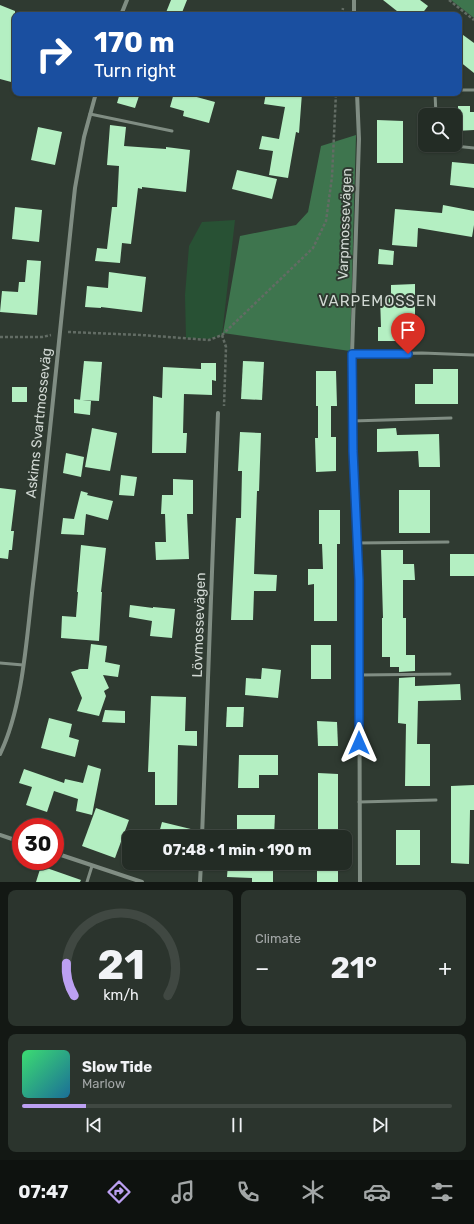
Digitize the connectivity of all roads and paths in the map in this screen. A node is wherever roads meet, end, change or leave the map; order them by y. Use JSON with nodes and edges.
{"nodes":[{"id":1,"x":127,"y":0,"type":"edge"},
{"id":2,"x":354,"y":0,"type":"edge"},
{"id":3,"x":449,"y":0,"type":"edge"},
{"id":4,"x":123,"y":12,"type":"edge"},
{"id":5,"x":354,"y":12,"type":"edge"},
{"id":6,"x":474,"y":20,"type":"edge"},
{"id":7,"x":462,"y":90,"type":"edge"},
{"id":8,"x":474,"y":90,"type":"edge"},
{"id":9,"x":95,"y":96,"type":"edge"},
{"id":10,"x":336,"y":96,"type":"edge"},
{"id":11,"x":357,"y":96,"type":"edge"},
{"id":12,"x":435,"y":96,"type":"edge"},
{"id":13,"x":436,"y":108,"type":"edge"},
{"id":14,"x":90,"y":114,"type":"junction"},
{"id":15,"x":172,"y":131,"type":"dead end"},
{"id":16,"x":462,"y":147,"type":"edge"},
{"id":17,"x":474,"y":148,"type":"edge"},
{"id":18,"x":59,"y":333,"type":"junction"},
{"id":19,"x":222,"y":335,"type":"junction"},
{"id":20,"x":0,"y":337,"type":"edge"},
{"id":21,"x":352,"y":354,"type":"junction"},
{"id":22,"x":474,"y":355,"type":"edge"},
{"id":23,"x":218,"y":413,"type":"joint"},
{"id":24,"x":451,"y":418,"type":"dead end"},
{"id":25,"x":352,"y":421,"type":"junction"},
{"id":26,"x":448,"y":542,"type":"dead end"},
{"id":27,"x":358,"y":543,"type":"junction"},
{"id":28,"x":0,"y":663,"type":"edge"},
{"id":29,"x":23,"y":665,"type":"junction"},
{"id":30,"x":450,"y":674,"type":"dead end"},
{"id":31,"x":359,"y":675,"type":"junction"},
{"id":32,"x":0,"y":754,"type":"edge"},
{"id":33,"x":436,"y":800,"type":"dead end"},
{"id":34,"x":359,"y":802,"type":"junction"},
{"id":35,"x":202,"y":830,"type":"edge"},
{"id":36,"x":0,"y":835,"type":"edge"},
{"id":37,"x":12,"y":839,"type":"edge"},
{"id":38,"x":64,"y":856,"type":"edge"},
{"id":39,"x":92,"y":866,"type":"junction"},
{"id":40,"x":201,"y":870,"type":"edge"},
{"id":41,"x":87,"y":882,"type":"edge"},
{"id":42,"x":142,"y":882,"type":"edge"},
{"id":43,"x":200,"y":882,"type":"edge"},
{"id":44,"x":360,"y":882,"type":"edge"}],
"edges":[{"from":1,"to":4,"type":"street"},
{"from":2,"to":5,"type":"street"},
{"from":3,"to":6,"type":"path"},
{"from":7,"to":8,"type":"lane"},
{"from":9,"to":14,"type":"street","name":"Askims Svartmosseväg"},
{"from":10,"to":19,"type":"path"},
{"from":11,"to":21,"type":"street","name":"Varpmossevägen"},
{"from":12,"to":13,"type":"lane"},
{"from":14,"to":15,"type":"lane"},
{"from":14,"to":18,"type":"street","name":"Askims Svartmosseväg"},
{"from":16,"to":17,"type":"lane"},
{"from":18,"to":19,"type":"path"},
{"from":18,"to":20,"type":"path"},
{"from":18,"to":29,"type":"street","name":"Askims Svartmosseväg"},
{"from":19,"to":23,"type":"path"},
{"from":21,"to":22,"type":"lane"},
{"from":21,"to":25,"type":"street","name":"Varpmossevägen"},
{"from":23,"to":35,"type":"street","name":"Lövmossevägen"},
{"from":24,"to":25,"type":"lane"},
{"from":25,"to":27,"type":"street","name":"Varpmossevägen"},
{"from":26,"to":27,"type":"lane"},
{"from":27,"to":31,"type":"street","name":"Varpmossevägen"},
{"from":28,"to":29,"type":"lane"},
{"from":29,"to":32,"type":"street","name":"Askims Svartmosseväg"},
{"from":30,"to":31,"type":"lane"},
{"from":31,"to":34,"type":"street","name":"Varpmossevägen"},
{"from":33,"to":34,"type":"lane"},
{"from":34,"to":44,"type":"street","name":"Varpmossevägen"},
{"from":36,"to":37,"type":"street"},
{"from":38,"to":39,"type":"street"},
{"from":39,"to":41,"type":"lane"},
{"from":39,"to":42,"type":"street"},
{"from":40,"to":43,"type":"street"}]}
